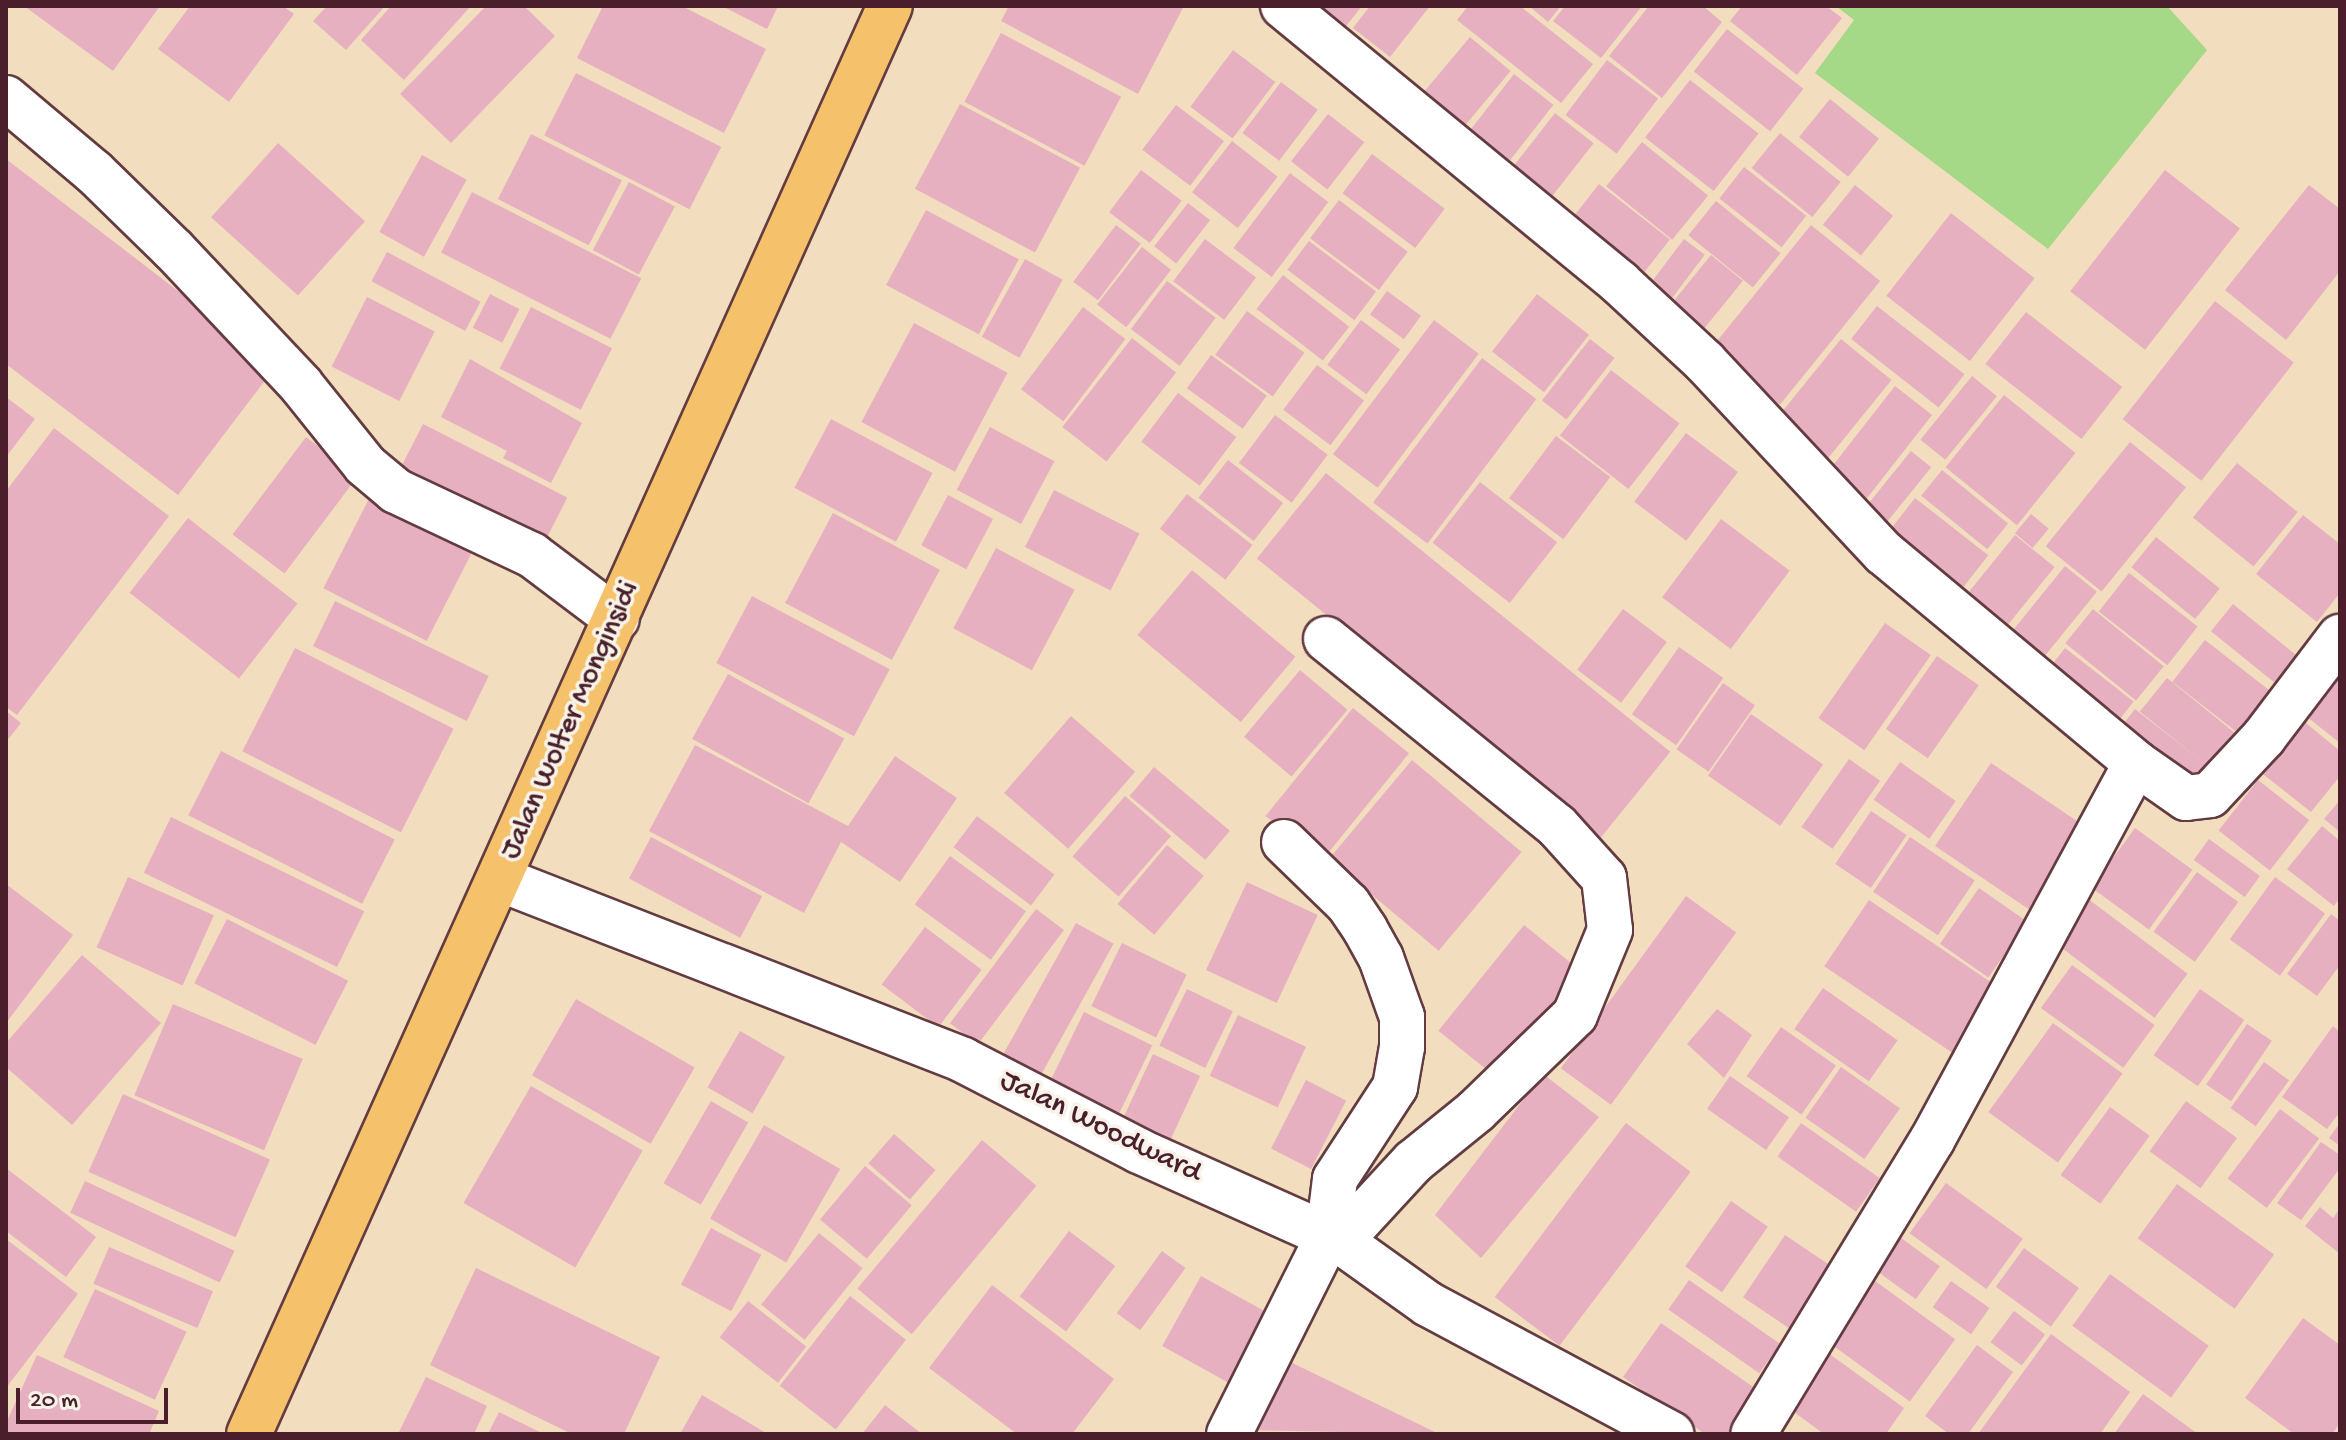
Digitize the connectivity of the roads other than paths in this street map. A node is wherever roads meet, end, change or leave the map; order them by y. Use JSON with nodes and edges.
{"nodes":[{"id":1,"x":890,"y":6,"type":"edge"},
{"id":2,"x":1283,"y":6,"type":"edge"},
{"id":3,"x":6,"y":98,"type":"edge"},
{"id":4,"x":617,"y":619,"type":"junction"},
{"id":5,"x":2340,"y":637,"type":"edge"},
{"id":6,"x":1326,"y":639,"type":"dead end"},
{"id":7,"x":2136,"y":763,"type":"junction"},
{"id":8,"x":1284,"y":842,"type":"dead end"},
{"id":9,"x":502,"y":880,"type":"junction"},
{"id":10,"x":1334,"y":1238,"type":"junction"},
{"id":11,"x":249,"y":1434,"type":"edge"},
{"id":12,"x":1229,"y":1434,"type":"edge"},
{"id":13,"x":1671,"y":1434,"type":"edge"},
{"id":14,"x":1753,"y":1434,"type":"edge"}],
"edges":[{"from":1,"to":4,"type":"highway","name":"Jalan Wolter Monginsidi"},
{"from":2,"to":7,"type":"street"},
{"from":3,"to":4,"type":"street"},
{"from":4,"to":9,"type":"highway","name":"Jalan Wolter Monginsidi"},
{"from":5,"to":7,"type":"street"},
{"from":6,"to":10,"type":"street"},
{"from":7,"to":14,"type":"street"},
{"from":8,"to":10,"type":"street"},
{"from":9,"to":10,"type":"street","name":"Jalan Woodward"},
{"from":9,"to":11,"type":"highway","name":"Jalan Wolter Monginsidi"},
{"from":10,"to":12,"type":"street"},
{"from":10,"to":13,"type":"street","name":"Jalan Woodward"}]}
